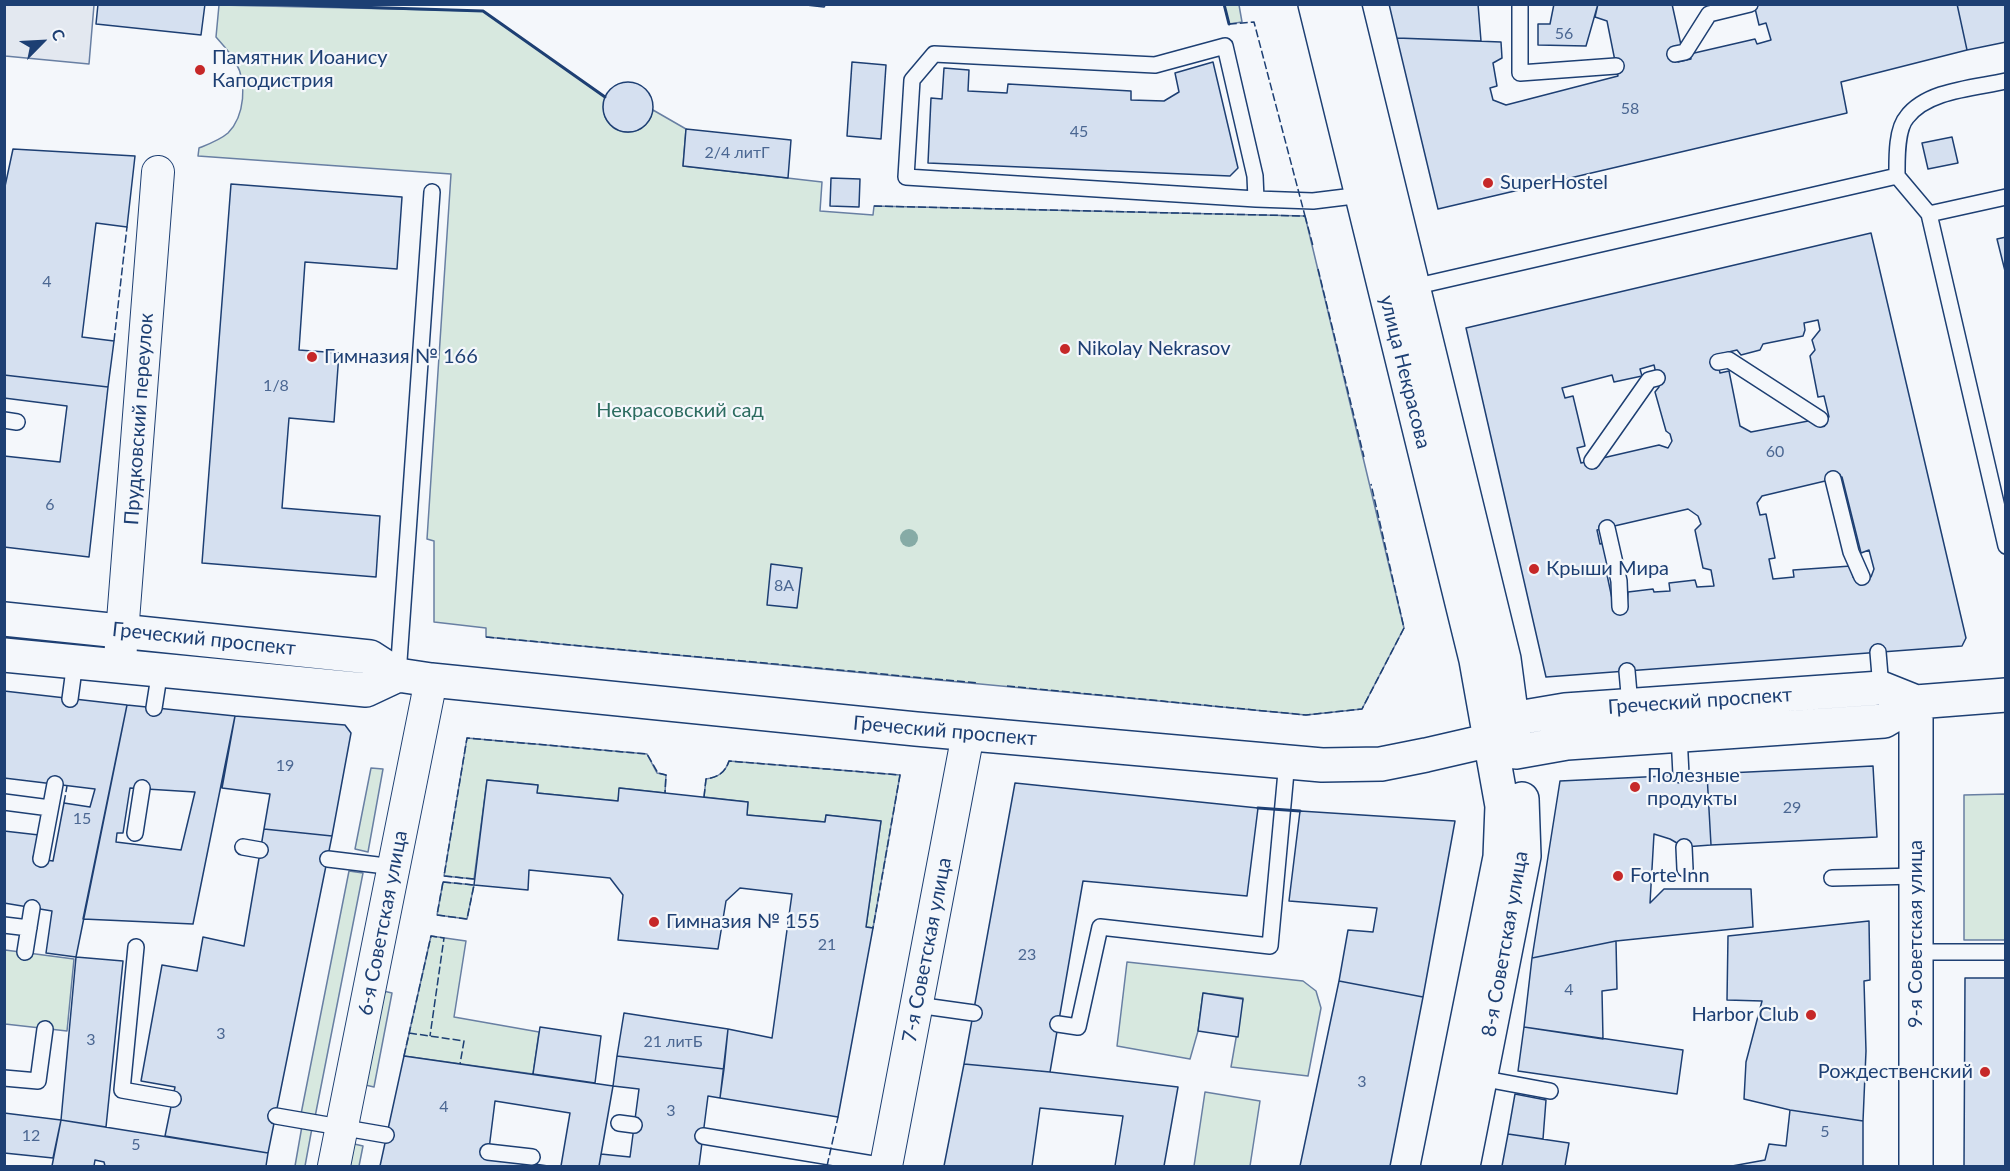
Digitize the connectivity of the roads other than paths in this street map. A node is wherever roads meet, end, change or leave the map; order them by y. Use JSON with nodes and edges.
{"nodes":[{"id":1,"x":1315,"y":4,"type":"edge"},
{"id":2,"x":1344,"y":4,"type":"edge"},
{"id":3,"x":1520,"y":4,"type":"edge"},
{"id":4,"x":1750,"y":4,"type":"edge"},
{"id":5,"x":1707,"y":9,"type":"edge"},
{"id":6,"x":1675,"y":54,"type":"dead end"},
{"id":7,"x":1616,"y":66,"type":"dead end"},
{"id":8,"x":2006,"y":81,"type":"edge"},
{"id":9,"x":158,"y":172,"type":"dead end"},
{"id":10,"x":1897,"y":176,"type":"junction"},
{"id":11,"x":432,"y":192,"type":"dead end"},
{"id":12,"x":1362,"y":195,"type":"junction"},
{"id":13,"x":2006,"y":197,"type":"edge"},
{"id":14,"x":1256,"y":199,"type":"junction"},
{"id":15,"x":1929,"y":214,"type":"junction"},
{"id":16,"x":1399,"y":290,"type":"junction"},
{"id":17,"x":1718,"y":362,"type":"dead end"},
{"id":18,"x":1657,"y":378,"type":"dead end"},
{"id":19,"x":1820,"y":419,"type":"dead end"},
{"id":20,"x":1592,"y":461,"type":"dead end"},
{"id":21,"x":1833,"y":479,"type":"dead end"},
{"id":22,"x":1607,"y":528,"type":"dead end"},
{"id":23,"x":2006,"y":546,"type":"edge"},
{"id":24,"x":1862,"y":577,"type":"dead end"},
{"id":25,"x":1620,"y":607,"type":"dead end"},
{"id":26,"x":4,"y":619,"type":"edge"},
{"id":27,"x":122,"y":631,"type":"junction"},
{"id":28,"x":1878,"y":652,"type":"dead end"},
{"id":29,"x":4,"y":655,"type":"edge"},
{"id":30,"x":75,"y":662,"type":"junction"},
{"id":31,"x":120,"y":666,"type":"junction"},
{"id":32,"x":160,"y":670,"type":"junction"},
{"id":33,"x":1627,"y":671,"type":"dead end"},
{"id":34,"x":398,"y":675,"type":"junction"},
{"id":35,"x":431,"y":680,"type":"junction"},
{"id":36,"x":1881,"y":688,"type":"junction"},
{"id":37,"x":2006,"y":695,"type":"edge"},
{"id":38,"x":70,"y":699,"type":"dead end"},
{"id":39,"x":1916,"y":702,"type":"junction"},
{"id":40,"x":1630,"y":705,"type":"junction"},
{"id":41,"x":154,"y":708,"type":"dead end"},
{"id":42,"x":968,"y":734,"type":"junction"},
{"id":43,"x":1679,"y":735,"type":"junction"},
{"id":44,"x":1506,"y":737,"type":"junction"},
{"id":45,"x":1287,"y":761,"type":"junction"},
{"id":46,"x":1681,"y":775,"type":"dead end"},
{"id":47,"x":54,"y":784,"type":"dead end"},
{"id":48,"x":142,"y":789,"type":"dead end"},
{"id":49,"x":4,"y":802,"type":"edge"},
{"id":50,"x":50,"y":808,"type":"junction"},
{"id":51,"x":135,"y":833,"type":"dead end"},
{"id":52,"x":243,"y":847,"type":"dead end"},
{"id":53,"x":1684,"y":847,"type":"dead end"},
{"id":54,"x":260,"y":850,"type":"dead end"},
{"id":55,"x":328,"y":858,"type":"dead end"},
{"id":56,"x":41,"y":859,"type":"dead end"},
{"id":57,"x":394,"y":867,"type":"junction"},
{"id":58,"x":1685,"y":869,"type":"dead end"},
{"id":59,"x":1917,"y":876,"type":"junction"},
{"id":60,"x":1832,"y":878,"type":"dead end"},
{"id":61,"x":32,"y":908,"type":"dead end"},
{"id":62,"x":4,"y":925,"type":"edge"},
{"id":63,"x":29,"y":928,"type":"junction"},
{"id":64,"x":136,"y":947,"type":"dead end"},
{"id":65,"x":25,"y":952,"type":"dead end"},
{"id":66,"x":1916,"y":952,"type":"junction"},
{"id":67,"x":2006,"y":952,"type":"edge"},
{"id":68,"x":916,"y":1005,"type":"junction"},
{"id":69,"x":974,"y":1013,"type":"dead end"},
{"id":70,"x":1058,"y":1024,"type":"dead end"},
{"id":71,"x":45,"y":1029,"type":"dead end"},
{"id":72,"x":4,"y":1078,"type":"edge"},
{"id":73,"x":1480,"y":1078,"type":"junction"},
{"id":74,"x":1550,"y":1091,"type":"dead end"},
{"id":75,"x":173,"y":1099,"type":"dead end"},
{"id":76,"x":276,"y":1116,"type":"dead end"},
{"id":77,"x":342,"y":1127,"type":"junction"},
{"id":78,"x":386,"y":1135,"type":"dead end"},
{"id":79,"x":703,"y":1136,"type":"dead end"},
{"id":80,"x":488,"y":1152,"type":"dead end"},
{"id":81,"x":532,"y":1157,"type":"dead end"},
{"id":82,"x":334,"y":1167,"type":"edge"},
{"id":83,"x":886,"y":1167,"type":"edge"},
{"id":84,"x":1438,"y":1167,"type":"edge"},
{"id":85,"x":1463,"y":1167,"type":"edge"},
{"id":86,"x":1916,"y":1167,"type":"edge"}],
"edges":[{"from":1,"to":12,"type":"street","name":"улица Некрасова"},
{"from":2,"to":16,"type":"street","name":"улица Некрасова"},
{"from":3,"to":7,"type":"lane"},
{"from":4,"to":5,"type":"lane"},
{"from":5,"to":6,"type":"lane"},
{"from":8,"to":10,"type":"lane"},
{"from":9,"to":27,"type":"street","name":"Прудковский переулок"},
{"from":10,"to":15,"type":"lane"},
{"from":10,"to":16,"type":"lane"},
{"from":11,"to":34,"type":"lane"},
{"from":12,"to":14,"type":"lane"},
{"from":12,"to":16,"type":"street","name":"улица Некрасова"},
{"from":13,"to":15,"type":"lane"},
{"from":14,"to":14,"type":"lane"},
{"from":15,"to":23,"type":"lane"},
{"from":16,"to":44,"type":"street","name":"улица Некрасова"},
{"from":17,"to":19,"type":"lane"},
{"from":18,"to":20,"type":"lane"},
{"from":21,"to":24,"type":"lane"},
{"from":22,"to":25,"type":"lane"},
{"from":26,"to":27,"type":"street","name":"Греческий проспект"},
{"from":27,"to":31,"type":"street","name":"Прудковский переулок"},
{"from":27,"to":34,"type":"street","name":"Греческий проспект"},
{"from":28,"to":36,"type":"lane"},
{"from":29,"to":30,"type":"street","name":"Греческий проспект"},
{"from":30,"to":31,"type":"street","name":"Греческий проспект"},
{"from":30,"to":38,"type":"lane"},
{"from":31,"to":32,"type":"street","name":"Греческий проспект"},
{"from":32,"to":34,"type":"street","name":"Греческий проспект"},
{"from":32,"to":41,"type":"lane"},
{"from":33,"to":40,"type":"lane"},
{"from":34,"to":35,"type":"street","name":"Греческий проспект"},
{"from":35,"to":42,"type":"street","name":"Греческий проспект"},
{"from":35,"to":57,"type":"street","name":"6-я Советская улица"},
{"from":36,"to":39,"type":"street","name":"Греческий проспект"},
{"from":36,"to":40,"type":"street","name":"Греческий проспект"},
{"from":37,"to":39,"type":"street","name":"Греческий проспект"},
{"from":39,"to":43,"type":"street","name":"Греческий проспект"},
{"from":39,"to":59,"type":"street","name":"9-я Советская улица"},
{"from":40,"to":44,"type":"street","name":"Греческий проспект"},
{"from":42,"to":45,"type":"street","name":"Греческий проспект"},
{"from":42,"to":68,"type":"street","name":"7-я Советская улица"},
{"from":43,"to":44,"type":"street","name":"Греческий проспект"},
{"from":43,"to":46,"type":"lane"},
{"from":44,"to":45,"type":"street","name":"Греческий проспект"},
{"from":44,"to":73,"type":"street","name":"8-я Советская улица"},
{"from":44,"to":84,"type":"street","name":"8-я Советская улица"},
{"from":45,"to":70,"type":"lane"},
{"from":47,"to":50,"type":"lane"},
{"from":48,"to":51,"type":"lane"},
{"from":49,"to":50,"type":"lane"},
{"from":50,"to":56,"type":"lane"},
{"from":52,"to":54,"type":"lane"},
{"from":53,"to":58,"type":"lane"},
{"from":55,"to":57,"type":"lane"},
{"from":57,"to":77,"type":"street","name":"6-я Советская улица"},
{"from":59,"to":60,"type":"lane"},
{"from":59,"to":66,"type":"street","name":"9-я Советская улица"},
{"from":61,"to":63,"type":"lane"},
{"from":62,"to":63,"type":"lane"},
{"from":63,"to":65,"type":"lane"},
{"from":64,"to":75,"type":"lane"},
{"from":66,"to":67,"type":"lane"},
{"from":66,"to":86,"type":"street","name":"9-я Советская улица"},
{"from":68,"to":69,"type":"lane"},
{"from":68,"to":83,"type":"street","name":"7-я Советская улица"},
{"from":71,"to":72,"type":"lane"},
{"from":73,"to":74,"type":"lane"},
{"from":73,"to":85,"type":"street","name":"8-я Советская улица"},
{"from":76,"to":77,"type":"lane"},
{"from":77,"to":78,"type":"lane"},
{"from":77,"to":82,"type":"street","name":"6-я Советская улица"},
{"from":79,"to":83,"type":"lane"},
{"from":80,"to":81,"type":"lane"}]}
